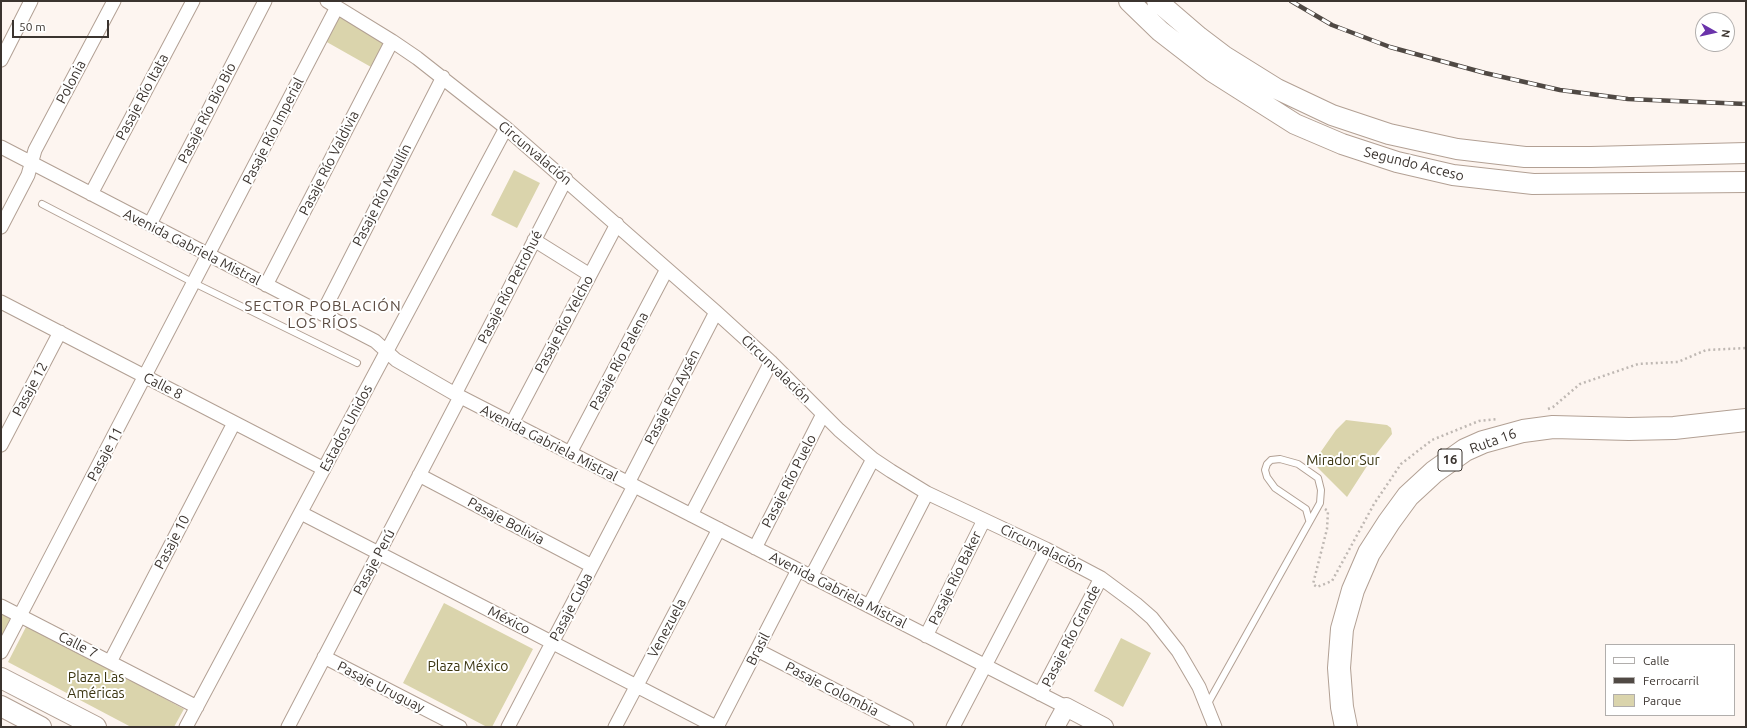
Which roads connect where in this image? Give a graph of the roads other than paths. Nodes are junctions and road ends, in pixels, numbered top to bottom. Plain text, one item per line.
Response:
1 (31, 1) edge
2 (114, 1) edge
3 (193, 1) edge
4 (265, 1) edge
5 (1129, 1) edge
6 (1158, 1) edge
7 (332, 4) edge
8 (392, 40) junction
9 (1, 60) edge
10 (443, 77) junction
11 (506, 128) junction
12 (1, 147) edge
13 (1746, 153) edge
14 (32, 164) junction
15 (566, 179) junction
16 (1746, 182) edge
17 (91, 194) junction
18 (42, 204) dead end
19 (150, 224) junction
20 (617, 224) junction
21 (1, 228) edge
22 (534, 240) junction
23 (209, 255) junction
24 (667, 269) junction
25 (590, 275) junction
26 (194, 282) junction
27 (266, 284) junction
28 (1, 302) edge
29 (716, 312) junction
30 (322, 314) junction
31 (60, 332) junction
32 (387, 353) junction
33 (771, 362) junction
34 (357, 363) dead end
35 (145, 376) junction
36 (458, 396) junction
37 (823, 414) junction
38 (1746, 420) edge
39 (234, 423) junction
40 (512, 423) junction
41 (1, 445) edge
42 (570, 454) junction
43 (873, 459) junction
44 (324, 469) junction
45 (419, 475) junction
46 (631, 484) junction
47 (928, 493) junction
48 (301, 513) junction
49 (691, 515) junction
50 (984, 520) junction
51 (1309, 520) junction
52 (719, 529) junction
53 (755, 548) junction
54 (1046, 549) junction
55 (379, 553) junction
56 (592, 566) junction
57 (798, 570) junction
58 (811, 576) junction
59 (1101, 578) junction
60 (1, 606) edge
61 (869, 606) junction
62 (20, 616) junction
63 (926, 636) junction
64 (552, 642) junction
65 (757, 650) junction
66 (1, 652) edge
67 (324, 657) junction
68 (110, 662) junction
69 (985, 666) junction
70 (1, 678) edge
71 (637, 686) junction
72 (1040, 694) junction
73 (1207, 705) junction
74 (1, 706) edge
75 (197, 707) junction
76 (1074, 716) edge
77 (39, 727) edge
78 (96, 727) edge
79 (186, 727) edge
80 (289, 727) edge
81 (460, 727) edge
82 (508, 727) edge
83 (615, 727) edge
84 (717, 727) edge
85 (907, 727) edge
86 (953, 727) edge
87 (1056, 727) edge
88 (1104, 727) edge
89 (1215, 727) edge
90 (1346, 727) edge

1 - 9 street
2 - 14 street, Polonia
3 - 17 street, Pasaje Río Itata
4 - 19 street, Pasaje Río Bio Bio
5 - 16 main road, Segundo Acceso
6 - 13 main road, Segundo Acceso
7 - 8 street, Circunvalación
7 - 23 street, Pasaje Río Imperial
8 - 10 street, Circunvalación
8 - 27 street, Pasaje Río Valdivia
10 - 11 street, Circunvalación
10 - 30 street, Pasaje Río Maullín
11 - 15 street, Circunvalación
11 - 32 street, Estados Unidos
12 - 14 street, Avenida Gabriela Mistral
14 - 17 street, Avenida Gabriela Mistral
14 - 21 street, Polonia
15 - 20 street, Circunvalación
15 - 22 street, Pasaje Río Petrohué
17 - 19 street, Avenida Gabriela Mistral
18 - 26 lane
19 - 23 street, Avenida Gabriela Mistral
20 - 24 street, Circunvalación
20 - 25 street, Pasaje Río Yelcho
22 - 25 street
22 - 36 street, Pasaje Río Petrohué
23 - 26 street, Pasaje 11
23 - 27 street, Avenida Gabriela Mistral
24 - 29 street, Circunvalación
24 - 42 street, Pasaje Río Palena
25 - 40 street, Pasaje Río Yelcho
26 - 34 lane
26 - 35 street, Pasaje 11
27 - 30 street, Avenida Gabriela Mistral
28 - 31 street, Calle 8
29 - 33 street, Circunvalación
29 - 46 street, Pasaje Río Aysén
30 - 32 street, Avenida Gabriela Mistral
31 - 35 street, Calle 8
31 - 41 street, Pasaje 12
32 - 36 street, Avenida Gabriela Mistral
32 - 44 street, Estados Unidos
33 - 37 street, Circunvalación
33 - 49 street
35 - 39 street, Calle 8
35 - 62 street, Pasaje 11
36 - 40 street, Avenida Gabriela Mistral
36 - 45 street, Pasaje Perú
37 - 43 street, Circunvalación
37 - 53 street, Pasaje Río Puelo
38 - 90 highway, Ruta 16 / 16
39 - 44 street, Calle 8
39 - 68 street, Pasaje 10
40 - 42 street, Avenida Gabriela Mistral
42 - 46 street, Avenida Gabriela Mistral
43 - 47 street, Circunvalación
43 - 58 street
44 - 48 street, Estados Unidos
45 - 55 street, Pasaje Perú
45 - 56 street, Pasaje Bolivia
46 - 49 street, Avenida Gabriela Mistral
46 - 56 street, Pasaje Cuba
47 - 50 street, Circunvalación
47 - 61 street
48 - 55 street, México
48 - 75 street, Estados Unidos
49 - 52 street, Avenida Gabriela Mistral
50 - 54 street, Circunvalación
50 - 63 street, Pasaje Río Baker
51 - 51 lane
51 - 73 lane
52 - 53 street, Avenida Gabriela Mistral
52 - 71 street, Venezuela
53 - 57 street, Avenida Gabriela Mistral
54 - 59 street, Circunvalación
54 - 69 street
55 - 64 street, México
55 - 67 street, Pasaje Perú
56 - 64 street, Pasaje Cuba
57 - 58 street, Avenida Gabriela Mistral
57 - 65 street, Brasil
58 - 61 street, Avenida Gabriela Mistral
59 - 72 street, Pasaje Río Grande
59 - 73 street, Circunvalación
60 - 62 street, Calle 7
61 - 63 street, Avenida Gabriela Mistral
62 - 66 street, Pasaje 11
62 - 68 street, Calle 7
63 - 69 street, Avenida Gabriela Mistral
64 - 71 street, México
64 - 82 street, Pasaje Cuba
65 - 84 street, Brasil
65 - 85 street, Pasaje Colombia
67 - 80 street, Pasaje Perú
67 - 81 street, Pasaje Uruguay
68 - 75 street, Calle 7
69 - 72 street, Avenida Gabriela Mistral
69 - 86 street
70 - 78 main road
71 - 83 street, Venezuela
71 - 84 street, México
72 - 76 street, Avenida Gabriela Mistral
73 - 89 street, Circunvalación
74 - 77 main road
75 - 79 street, Estados Unidos
76 - 87 street
76 - 88 street, Avenida Gabriela Mistral

